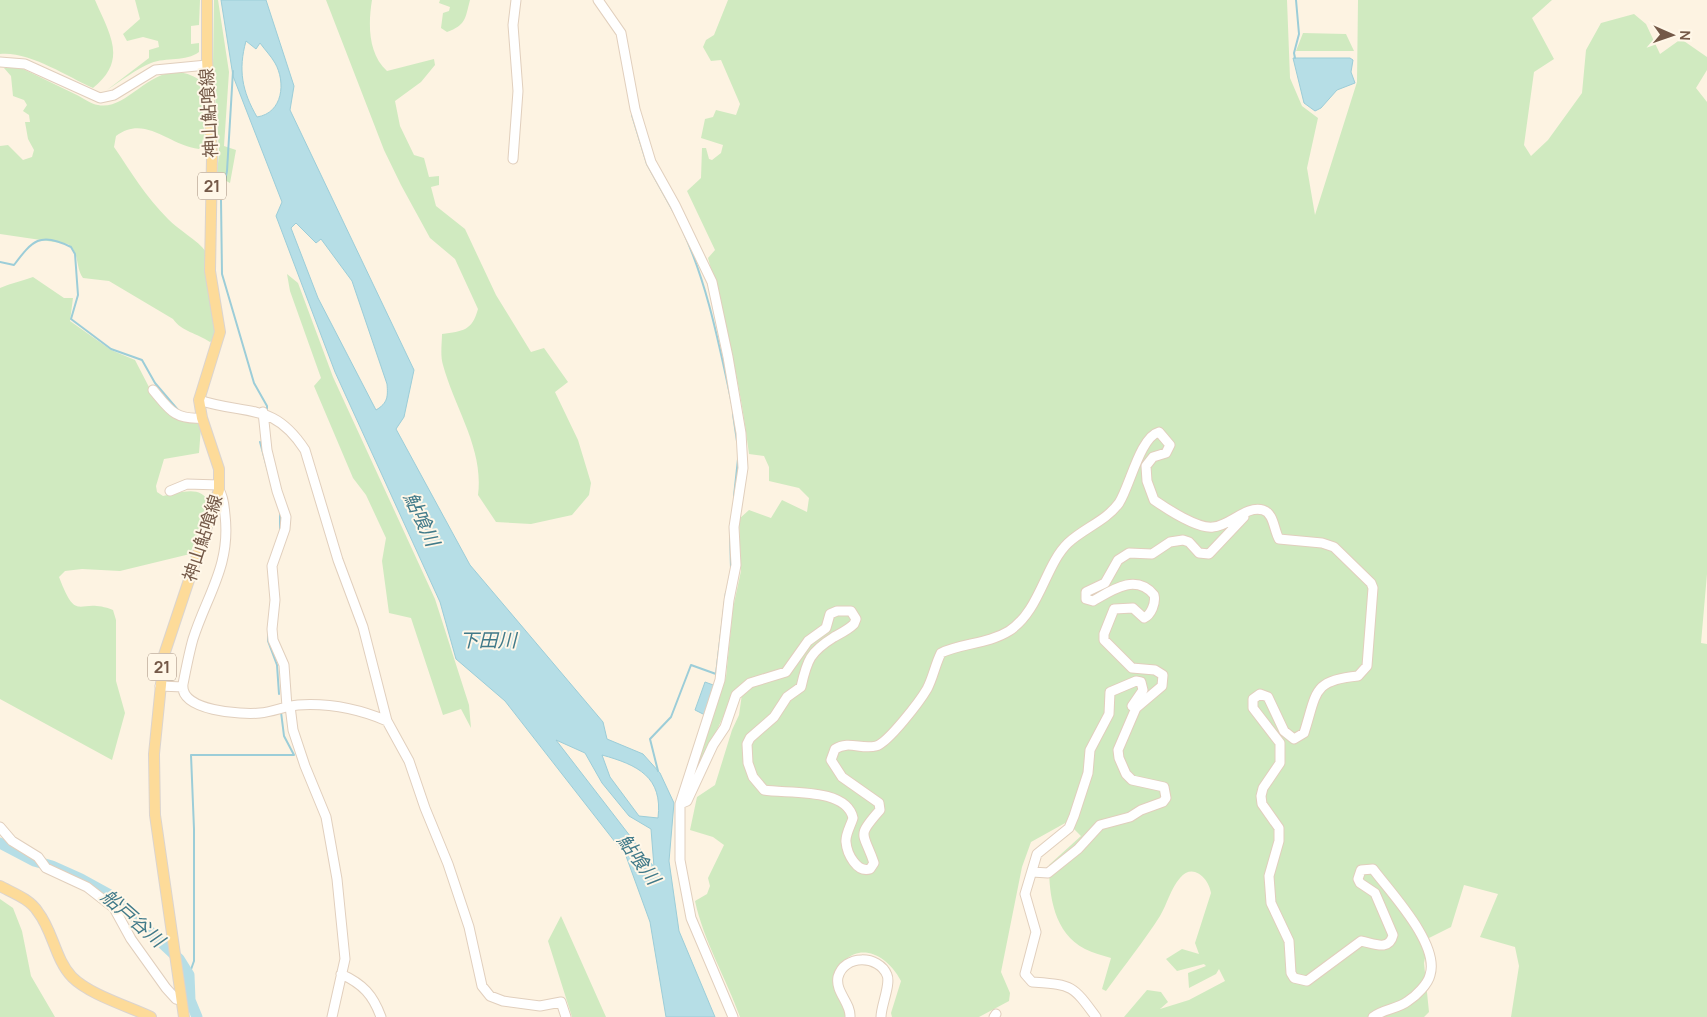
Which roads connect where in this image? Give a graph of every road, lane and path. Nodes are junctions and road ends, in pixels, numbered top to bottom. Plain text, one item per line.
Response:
1 (207, 0) edge
2 (516, 0) edge
3 (598, 0) edge
4 (0, 62) edge
5 (207, 64) junction
6 (513, 159) dead end
7 (152, 390) dead end
8 (200, 400) junction
9 (263, 412) junction
10 (202, 418) junction
11 (219, 487) junction
12 (170, 491) dead end
13 (1247, 512) junction
14 (160, 686) junction
15 (183, 687) junction
16 (289, 706) junction
17 (1132, 716) junction
18 (387, 721) junction
19 (680, 804) junction
20 (0, 827) edge
21 (1032, 872) junction
22 (0, 886) edge
23 (341, 974) junction
24 (181, 1000) junction
25 (151, 1017) edge
26 (184, 1017) edge
27 (332, 1017) edge
28 (381, 1017) edge
29 (566, 1017) edge
30 (733, 1017) edge
31 (850, 1017) edge
32 (881, 1017) edge
33 (1096, 1017) edge
34 (1373, 1017) edge

1 - 5 main road, 神山鮎喰線 / 21
2 - 6 street
3 - 19 street
4 - 5 street
5 - 8 main road, 神山鮎喰線 / 21
7 - 10 street
8 - 9 street
8 - 10 main road, 神山鮎喰線 / 21
9 - 16 street
9 - 18 street
10 - 11 main road, 神山鮎喰線 / 21
11 - 12 street
11 - 14 main road, 神山鮎喰線 / 21
11 - 15 street
13 - 17 street
13 - 19 street
13 - 34 street
14 - 15 street
14 - 24 main road, 神山鮎喰線 / 21
15 - 16 street
16 - 18 street
16 - 23 street
17 - 21 street
17 - 21 street
18 - 29 street
19 - 30 street
20 - 24 street
21 - 33 street
22 - 25 main road
23 - 27 street
23 - 28 street
24 - 26 main road, 神山鮎喰線 / 21
31 - 32 street

